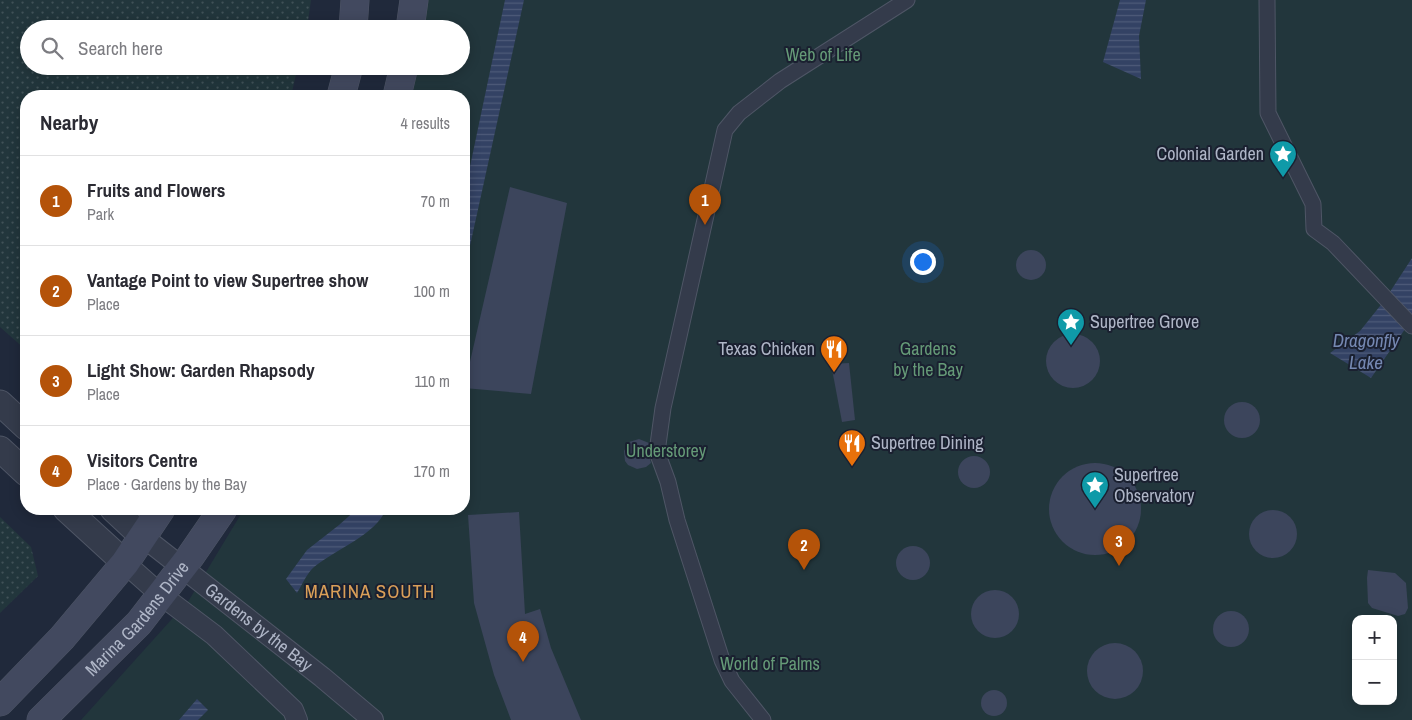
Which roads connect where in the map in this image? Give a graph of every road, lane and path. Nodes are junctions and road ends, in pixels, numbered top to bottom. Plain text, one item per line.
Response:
1 (355, 0) edge
2 (414, 0) edge
3 (907, 0) edge
4 (1267, 0) edge
5 (354, 20) edge
6 (411, 20) edge
7 (347, 75) edge
8 (402, 75) edge
9 (343, 90) edge
10 (398, 90) edge
11 (1412, 326) edge
12 (0, 403) edge
13 (20, 421) edge
14 (0, 449) edge
15 (20, 467) edge
16 (73, 515) edge
17 (119, 515) edge
18 (157, 515) edge
19 (219, 515) edge
20 (142, 536) junction
21 (125, 563) junction
22 (182, 568) junction
23 (161, 595) junction
24 (0, 702) edge
25 (41, 720) edge
26 (297, 720) edge
27 (373, 720) edge
28 (762, 720) edge

1 - 5 main road
2 - 6 main road
3 - 28 street
4 - 11 street
7 - 9 main road
8 - 10 main road
12 - 13 street
14 - 15 street
16 - 21 street
17 - 20 street
18 - 20 main road
19 - 22 main road, Marina Gardens Drive
20 - 21 main road
20 - 22 street, Gardens by the Bay
21 - 23 street, Gardens by the Bay
21 - 24 main road
22 - 23 main road, Marina Gardens Drive
22 - 27 street, Gardens by the Bay
23 - 25 main road, Marina Gardens Drive
23 - 26 street, Gardens by the Bay

